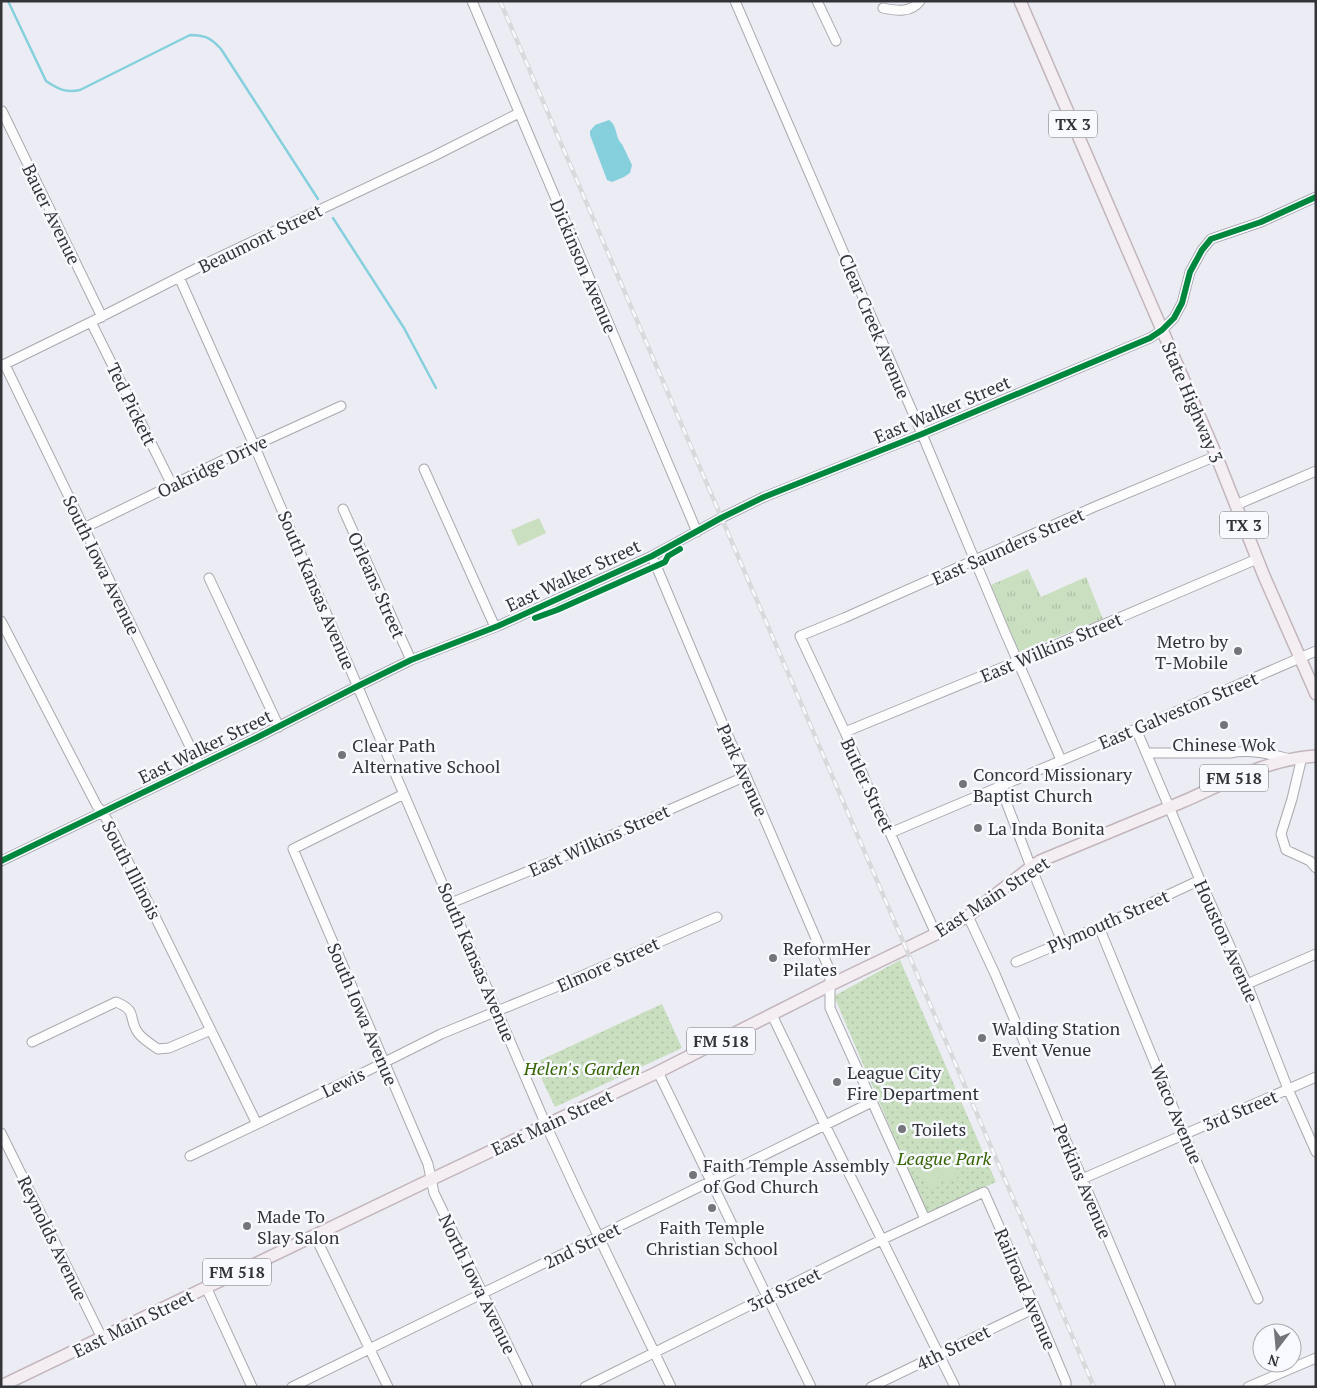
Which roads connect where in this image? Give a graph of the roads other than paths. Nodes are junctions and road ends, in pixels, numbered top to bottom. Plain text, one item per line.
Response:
1 (472, 1) edge
2 (735, 1) edge
3 (817, 1) edge
4 (920, 1) edge
5 (1020, 1) edge
6 (883, 8) dead end
7 (836, 40) dead end
8 (2, 111) edge
9 (519, 113) junction
10 (1316, 197) edge
11 (179, 278) junction
12 (102, 317) junction
13 (91, 322) junction
14 (1162, 330) junction
15 (3, 365) edge
16 (341, 406) dead end
17 (922, 434) junction
18 (254, 445) junction
19 (1216, 456) junction
20 (424, 468) dead end
21 (1316, 471) edge
22 (172, 485) junction
23 (1236, 506) junction
24 (343, 509) dead end
25 (84, 528) junction
26 (697, 532) junction
27 (652, 556) junction
28 (1257, 559) junction
29 (975, 560) junction
30 (209, 578) dead end
31 (1, 620) edge
32 (495, 627) junction
33 (800, 636) joint
34 (1316, 651) edge
35 (1300, 658) junction
36 (410, 660) junction
37 (1018, 661) junction
38 (358, 686) junction
39 (1316, 694) edge
40 (279, 727) junction
41 (1136, 729) junction
42 (844, 732) junction
43 (1146, 753) junction
44 (1316, 756) edge
45 (1296, 758) junction
46 (1062, 760) junction
47 (199, 765) junction
48 (746, 776) junction
49 (1000, 786) junction
50 (404, 794) junction
51 (1169, 807) junction
52 (102, 812) junction
53 (890, 832) junction
54 (1, 861) edge
55 (1030, 867) junction
56 (1316, 868) edge
57 (1200, 880) junction
58 (451, 903) junction
59 (968, 916) junction
60 (717, 917) dead end
61 (1099, 927) junction
62 (936, 934) junction
63 (1062, 942) junction
64 (1316, 954) edge
65 (1016, 962) dead end
66 (1247, 984) junction
67 (830, 985) junction
68 (498, 1011) junction
69 (772, 1015) junction
70 (211, 1030) junction
71 (32, 1042) dead end
72 (384, 1062) junction
73 (658, 1072) junction
74 (1316, 1077) edge
75 (1288, 1089) junction
76 (872, 1102) junction
77 (257, 1124) junction
78 (546, 1125) junction
79 (825, 1126) junction
80 (1, 1133) edge
81 (1184, 1134) junction
82 (1316, 1152) edge
83 (190, 1156) dead end
84 (432, 1179) junction
85 (1082, 1179) junction
86 (711, 1181) junction
87 (984, 1192) joint
88 (925, 1219) junction
89 (315, 1236) junction
90 (598, 1236) junction
91 (881, 1240) junction
92 (206, 1287) junction
93 (484, 1293) junction
94 (767, 1297) junction
95 (1258, 1299) dead end
96 (1035, 1308) junction
97 (102, 1338) junction
98 (370, 1349) junction
99 (654, 1353) junction
100 (938, 1354) junction
101 (1316, 1358) edge
102 (1, 1386) edge
103 (252, 1387) edge
104 (292, 1387) edge
105 (388, 1387) edge
106 (528, 1387) edge
107 (585, 1387) edge
108 (671, 1387) edge
109 (811, 1387) edge
110 (871, 1387) edge
111 (955, 1387) edge
112 (1066, 1387) edge
113 (1171, 1387) edge
114 (1248, 1387) edge

1 - 9 street, Dickinson Avenue
2 - 17 street, Clear Creek Avenue
3 - 7 street
4 - 6 street
5 - 14 main road, State Highway 3 / TX 3
8 - 12 street, Bauer Avenue
9 - 11 street, Beaumont Street
9 - 26 street, Dickinson Avenue
10 - 14 street
11 - 12 street, Beaumont Street
11 - 18 street, South Kansas Avenue
12 - 13 street, Beaumont Street
13 - 15 street, Beaumont Street
13 - 22 street, Ted Pickett
14 - 17 street, East Walker Street
14 - 19 main road, State Highway 3 / TX 3
15 - 25 street, South Iowa Avenue
16 - 18 street, Oakridge Drive
17 - 26 street, East Walker Street
17 - 29 street, Clear Creek Avenue
18 - 22 street, Oakridge Drive
18 - 38 street, South Kansas Avenue
19 - 23 main road, State Highway 3 / TX 3
19 - 29 street, East Saunders Street
20 - 32 street
21 - 23 street
22 - 25 street, Oakridge Drive
23 - 28 main road, State Highway 3 / TX 3
24 - 36 street, Orleans Street
25 - 47 street, South Iowa Avenue
26 - 27 street, East Walker Street
27 - 32 street, East Walker Street
27 - 48 street, Park Avenue
28 - 35 main road, State Highway 3 / TX 3
28 - 37 street, East Wilkins Street
29 - 33 street, East Saunders Street
29 - 37 street, Clear Creek Avenue
30 - 40 street
31 - 52 street, South Illinois
32 - 36 street, East Walker Street
33 - 42 street, Butler Street
34 - 35 street, East Galveston Street
35 - 39 main road, State Highway 3 / TX 3
35 - 41 street, East Galveston Street
36 - 38 street, East Walker Street
37 - 42 street, East Wilkins Street
37 - 46 street, Clear Creek Avenue
38 - 40 street, East Walker Street
38 - 50 street, South Kansas Avenue
40 - 47 street, East Walker Street
41 - 43 street, Houston Avenue
41 - 46 street, East Galveston Street
42 - 53 street, Butler Street
43 - 45 street
43 - 51 street, Houston Avenue
44 - 45 main road, East Main Street / FM 518
45 - 51 main road, East Main Street / FM 518
45 - 56 street
46 - 49 street, East Galveston Street
47 - 52 street, East Walker Street
48 - 58 street, East Wilkins Street
48 - 67 street, Park Avenue
49 - 53 street, East Galveston Street
49 - 55 street
50 - 58 street, South Kansas Avenue
50 - 72 street, South Iowa Avenue
51 - 55 main road, East Main Street / FM 518
51 - 57 street, Houston Avenue
52 - 54 street, East Walker Street
52 - 70 street, South Illinois
53 - 62 street, Butler Street
55 - 59 main road, East Main Street / FM 518
55 - 63 street
57 - 61 street, Plymouth Street
57 - 66 street, Houston Avenue
58 - 68 street, South Kansas Avenue
59 - 62 main road, East Main Street / FM 518
59 - 85 street, Perkins Avenue
60 - 68 street, Elmore Street
61 - 63 street, Plymouth Street
61 - 81 street, Waco Avenue
62 - 67 main road, East Main Street / FM 518
63 - 65 street, Plymouth Street
64 - 66 street
66 - 75 street, Houston Avenue
67 - 69 main road, East Main Street / FM 518
67 - 76 street, Park Avenue
68 - 72 street, Lewis
68 - 78 street, South Kansas Avenue
69 - 73 main road, East Main Street / FM 518
69 - 79 street
70 - 71 street
70 - 77 street, South Illinois
72 - 77 street, Lewis
72 - 84 street, South Iowa Avenue
73 - 78 main road, East Main Street / FM 518
73 - 86 street
74 - 75 street, 3rd Street
75 - 81 street, 3rd Street
75 - 82 street, Houston Avenue
76 - 79 street, 2nd Street
76 - 88 street, Park Avenue
77 - 83 street, Lewis
78 - 84 main road, East Main Street / FM 518
78 - 90 street, South Kansas Avenue
79 - 86 street, 2nd Street
79 - 91 street
80 - 97 street, Reynolds Avenue
81 - 85 street, 3rd Street
81 - 95 street, Waco Avenue
84 - 89 main road, East Main Street / FM 518
84 - 93 street, North Iowa Avenue
85 - 113 street, Perkins Avenue
86 - 90 street, 2nd Street
86 - 94 street
87 - 88 street, 3rd Street
87 - 96 street, Railroad Avenue
88 - 91 street, 3rd Street
89 - 92 main road, East Main Street / FM 518
89 - 98 street
90 - 93 street, 2nd Street
90 - 99 street, South Kansas Avenue
91 - 94 street, 3rd Street
91 - 100 street
92 - 97 main road, East Main Street / FM 518
92 - 103 street
93 - 98 street, 2nd Street
93 - 106 street, North Iowa Avenue
94 - 99 street, 3rd Street
94 - 109 street
96 - 100 street, 4th Street
96 - 112 street, Railroad Avenue
97 - 102 main road, East Main Street / FM 518
98 - 104 street, 2nd Street
98 - 105 street
99 - 107 street, 3rd Street
99 - 108 street, South Kansas Avenue
100 - 110 street, 4th Street
100 - 111 street
101 - 114 street

